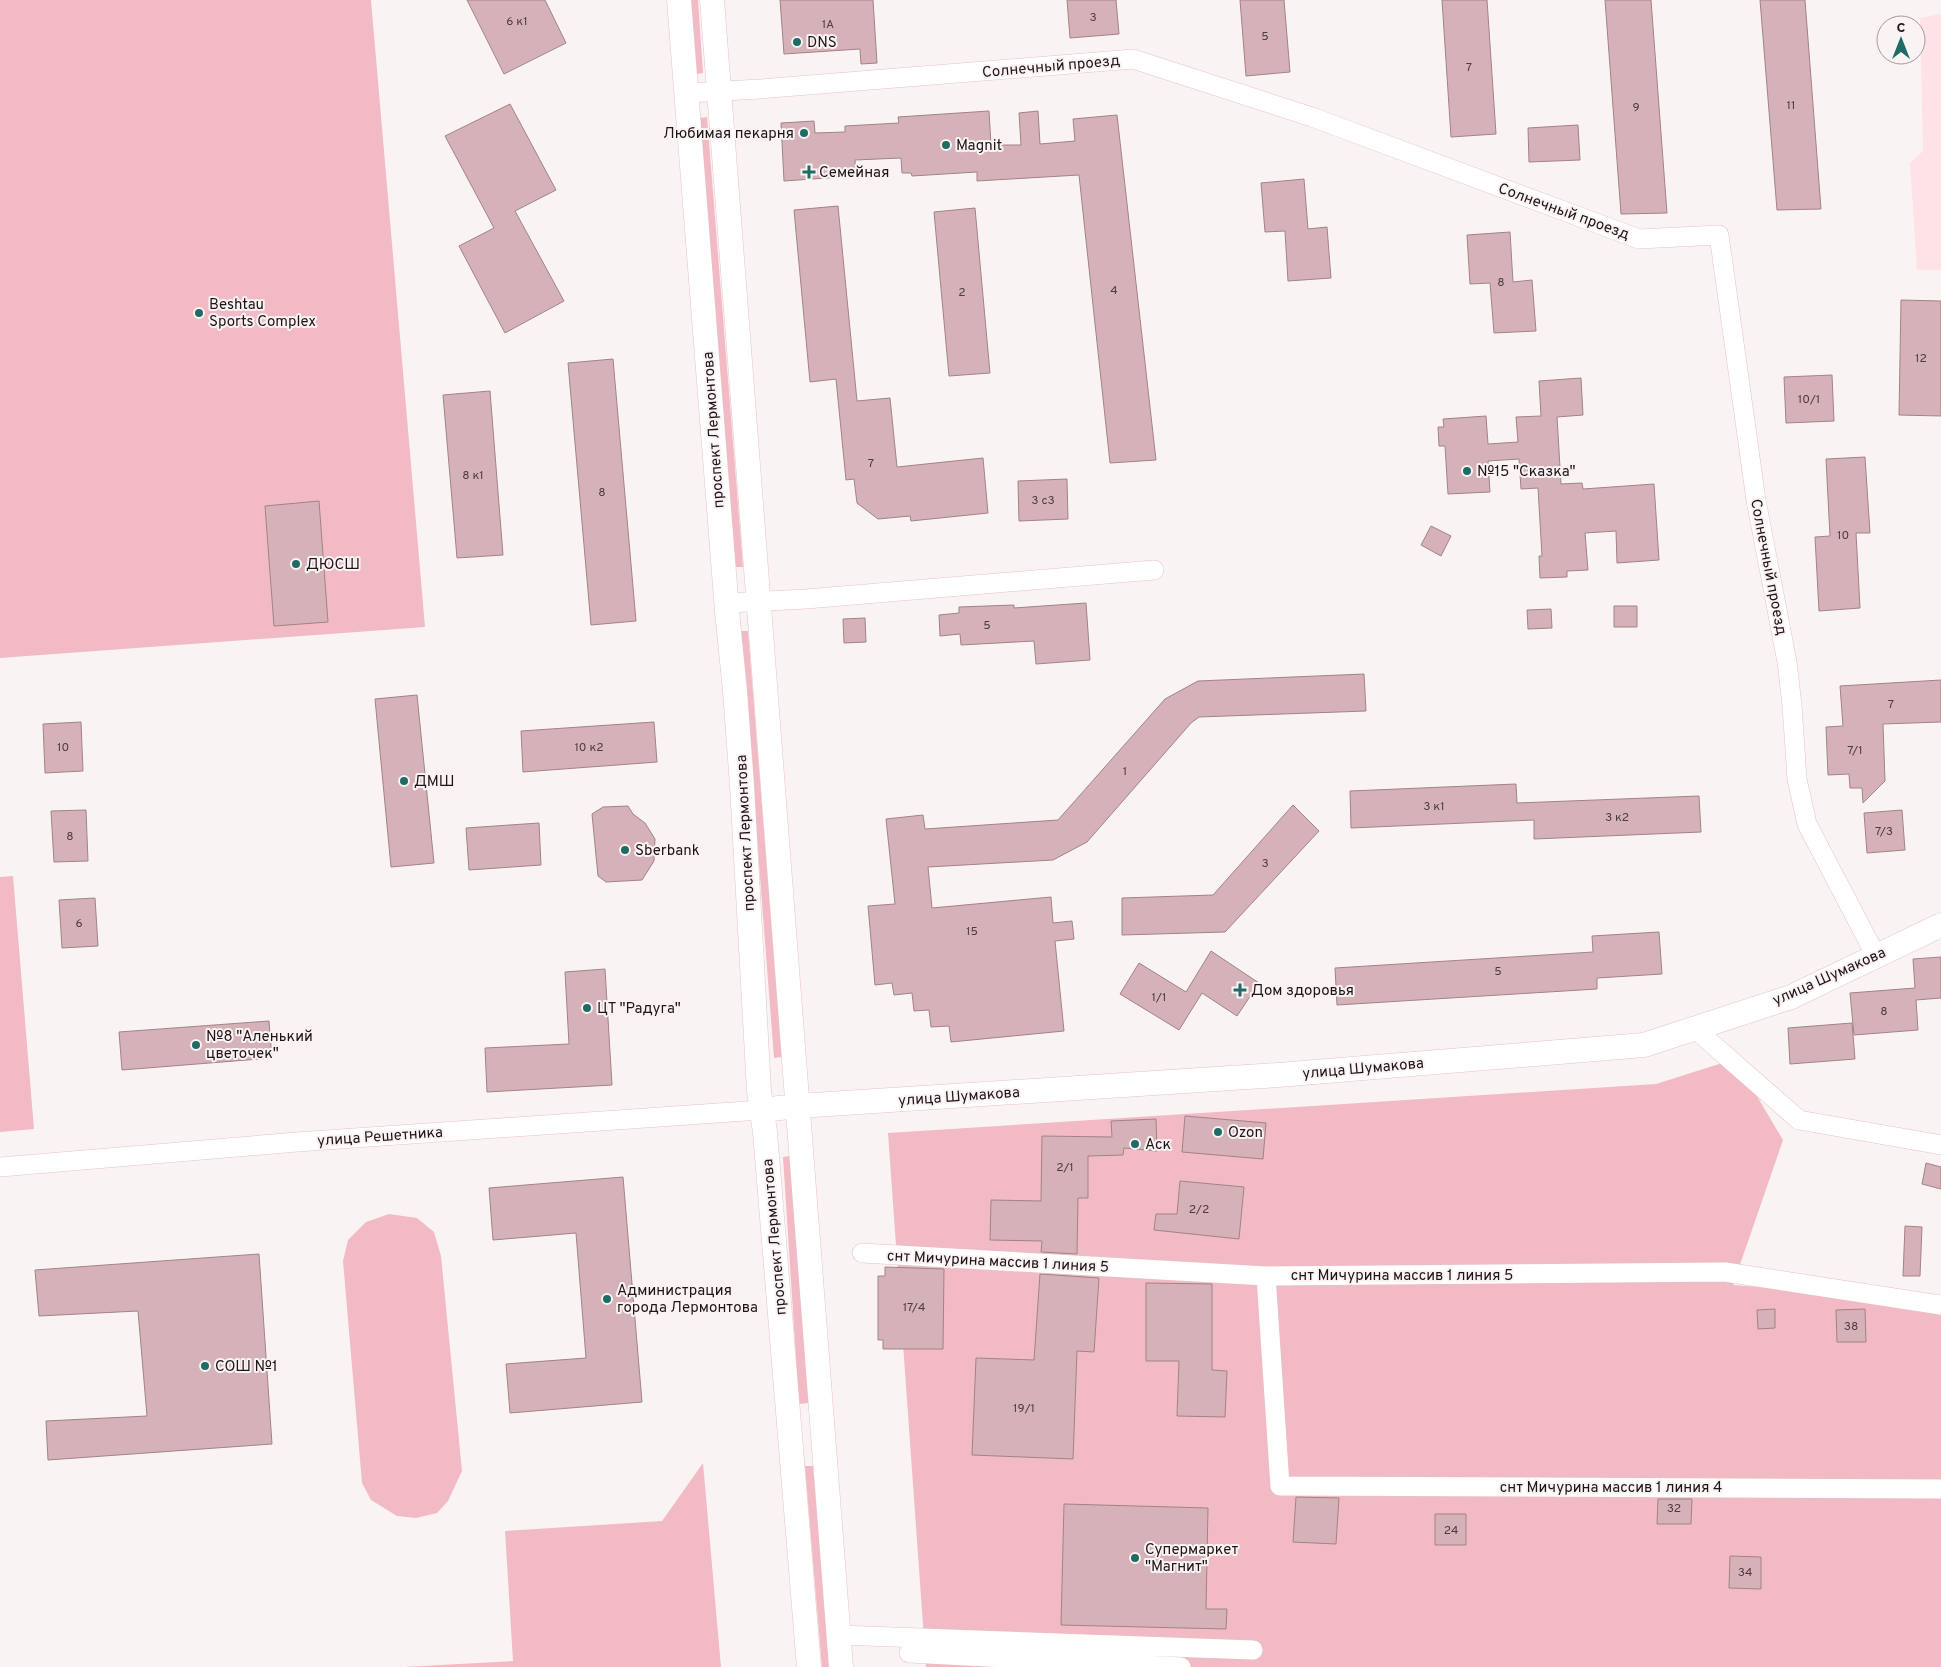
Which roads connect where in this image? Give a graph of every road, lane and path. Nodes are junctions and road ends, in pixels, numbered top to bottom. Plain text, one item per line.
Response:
1 (679, 0) edge
2 (712, 0) edge
3 (720, 91) junction
4 (687, 93) junction
5 (1154, 570) dead end
6 (727, 602) junction
7 (759, 602) junction
8 (1941, 925) edge
9 (1876, 956) junction
10 (1694, 1028) junction
11 (798, 1106) junction
12 (761, 1110) junction
13 (1941, 1145) edge
14 (0, 1167) edge
15 (862, 1253) dead end
16 (1266, 1276) junction
17 (1941, 1305) edge
18 (1941, 1488) edge
19 (839, 1635) junction
20 (1253, 1650) dead end
21 (913, 1658) edge
22 (809, 1667) edge
23 (841, 1667) edge
24 (1181, 1667) edge

1 - 4 street, проспект Лермонтова
2 - 3 street, проспект Лермонтова
3 - 4 street, Солнечный проезд
3 - 7 street, проспект Лермонтова
3 - 9 street, Солнечный проезд
4 - 6 street, проспект Лермонтова
5 - 7 street
6 - 7 street
6 - 12 street, проспект Лермонтова
7 - 11 street, проспект Лермонтова
8 - 9 street, улица Шумакова
9 - 10 street, улица Шумакова
10 - 11 street, улица Шумакова
10 - 13 street
11 - 12 street, улица Шумакова
11 - 19 street, проспект Лермонтова
12 - 14 street, улица Решетника
12 - 22 street, проспект Лермонтова
15 - 16 street, снт Мичурина массив 1 линия 5
16 - 17 street, снт Мичурина массив 1 линия 5
16 - 18 street, снт Мичурина массив 1 линия 4
19 - 20 street
19 - 23 street, проспект Лермонтова
21 - 24 street

